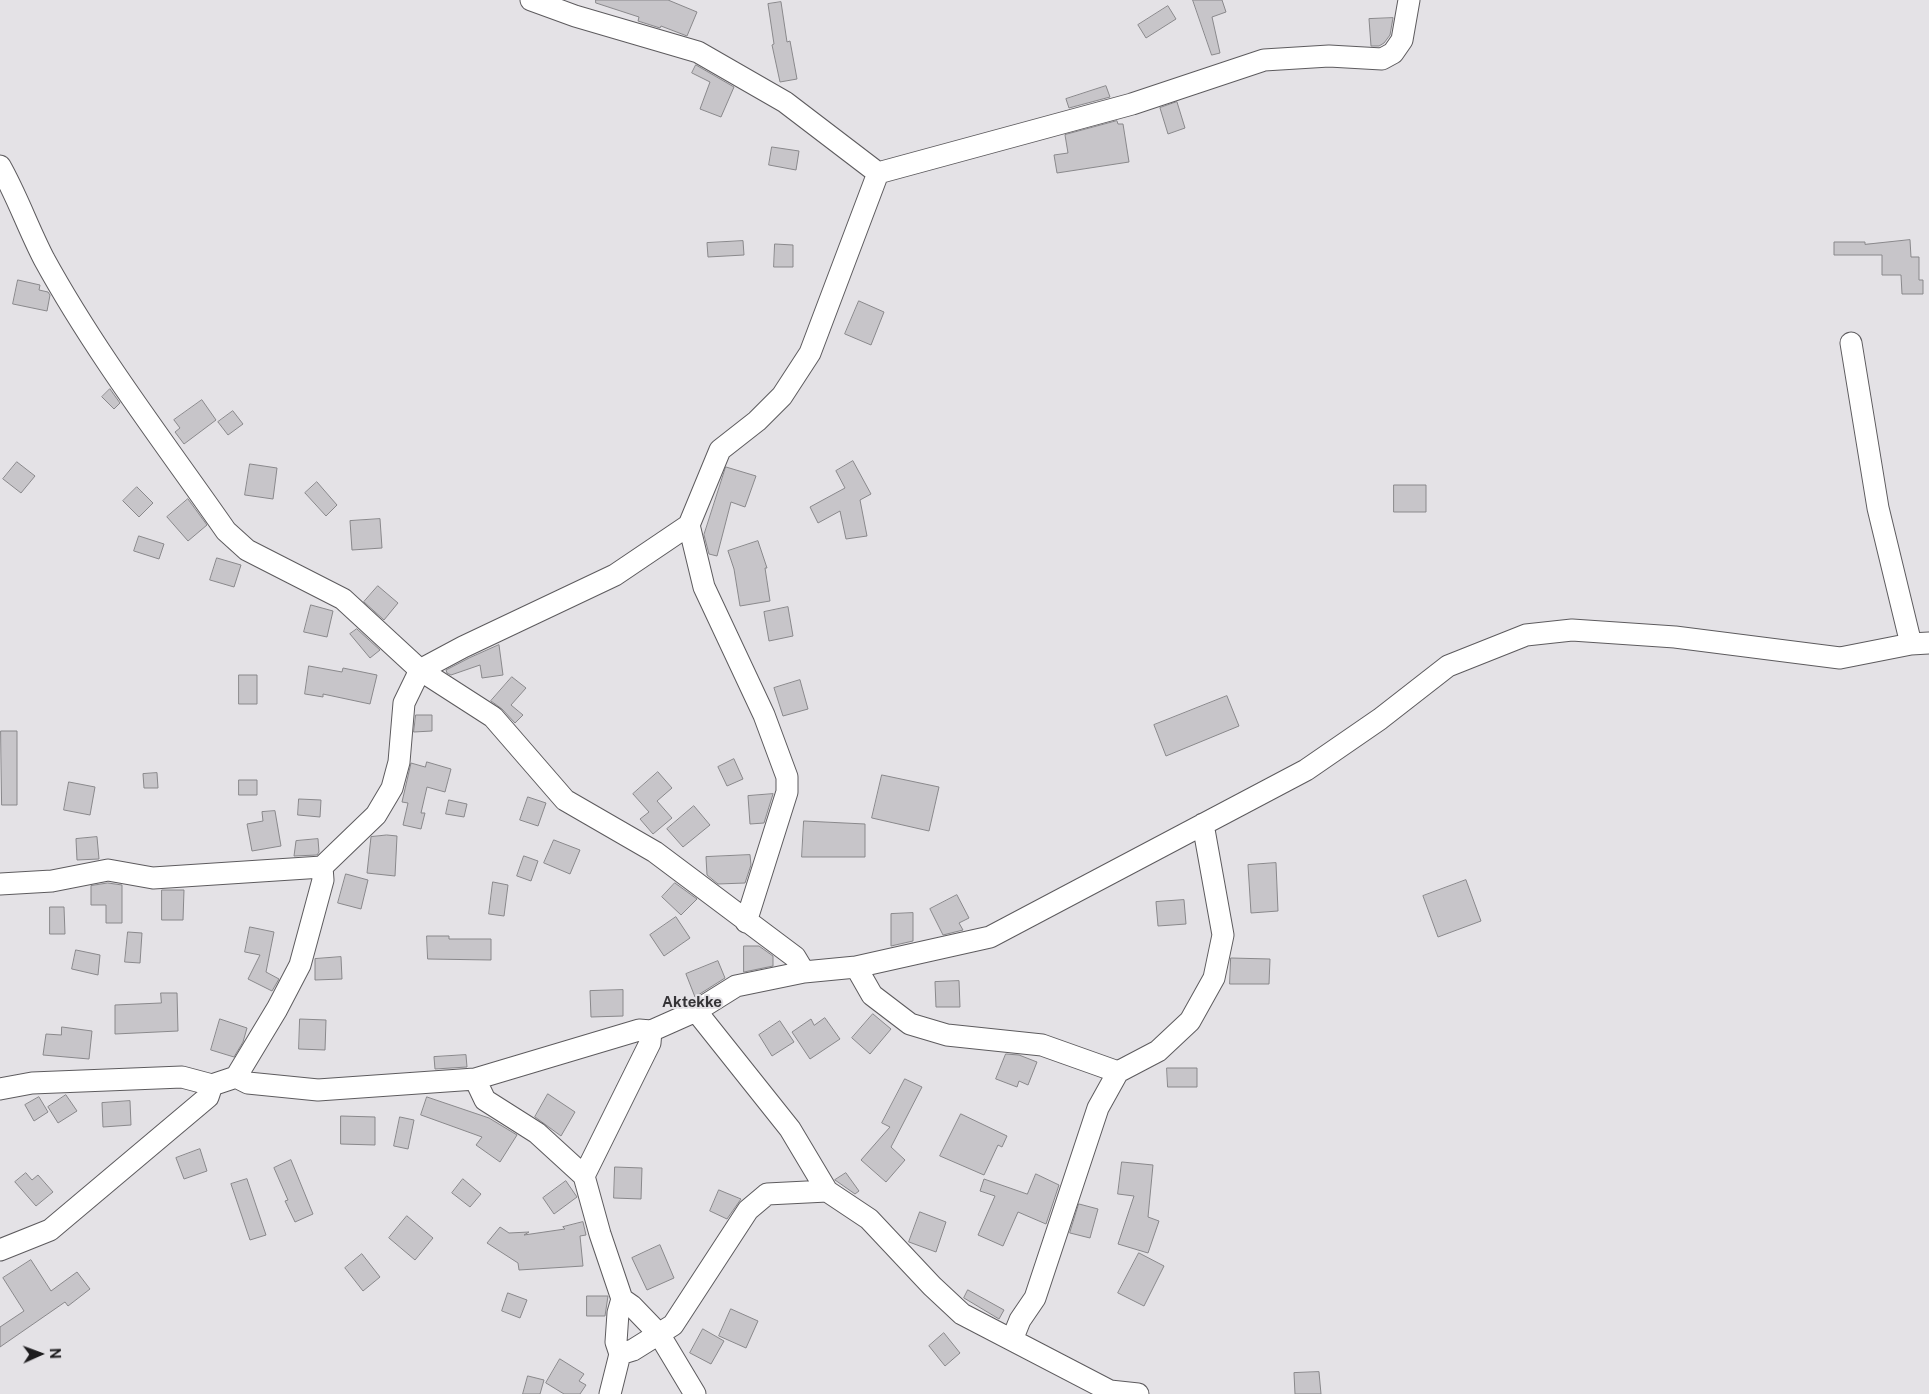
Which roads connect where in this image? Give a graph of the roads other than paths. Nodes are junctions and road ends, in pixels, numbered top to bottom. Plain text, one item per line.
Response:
1 (531, 0) edge
2 (1409, 0) edge
3 (0, 166) edge
4 (878, 173) junction
5 (1851, 343) dead end
6 (689, 525) junction
7 (1920, 643) edge
8 (420, 670) junction
9 (1203, 824) junction
10 (322, 867) junction
11 (0, 884) edge
12 (746, 922) junction
13 (856, 967) junction
14 (804, 972) junction
15 (696, 1011) junction
16 (651, 1031) junction
17 (1118, 1072) junction
18 (236, 1077) junction
19 (475, 1079) junction
20 (212, 1085) junction
21 (0, 1089) edge
22 (584, 1176) junction
23 (827, 1191) junction
24 (0, 1250) edge
25 (622, 1299) junction
26 (659, 1334) junction
27 (1012, 1340) junction
28 (620, 1354) junction
29 (610, 1394) edge
30 (695, 1394) edge
31 (1138, 1394) edge

1 - 4 street
2 - 4 street
3 - 8 street
4 - 6 street
5 - 7 street
6 - 8 street
6 - 12 street
7 - 9 street
8 - 10 street
8 - 12 street
9 - 13 street
9 - 17 street
10 - 11 street
10 - 18 street
12 - 14 street
13 - 14 street
13 - 17 street
14 - 15 street
15 - 16 street
15 - 23 street
16 - 19 street
16 - 22 street
17 - 27 street
18 - 19 street
18 - 20 street
19 - 22 street
20 - 21 street
20 - 24 street
22 - 25 street
23 - 26 street
23 - 27 street
25 - 26 street
25 - 28 street
26 - 28 street
26 - 30 street
27 - 31 street
28 - 29 street

